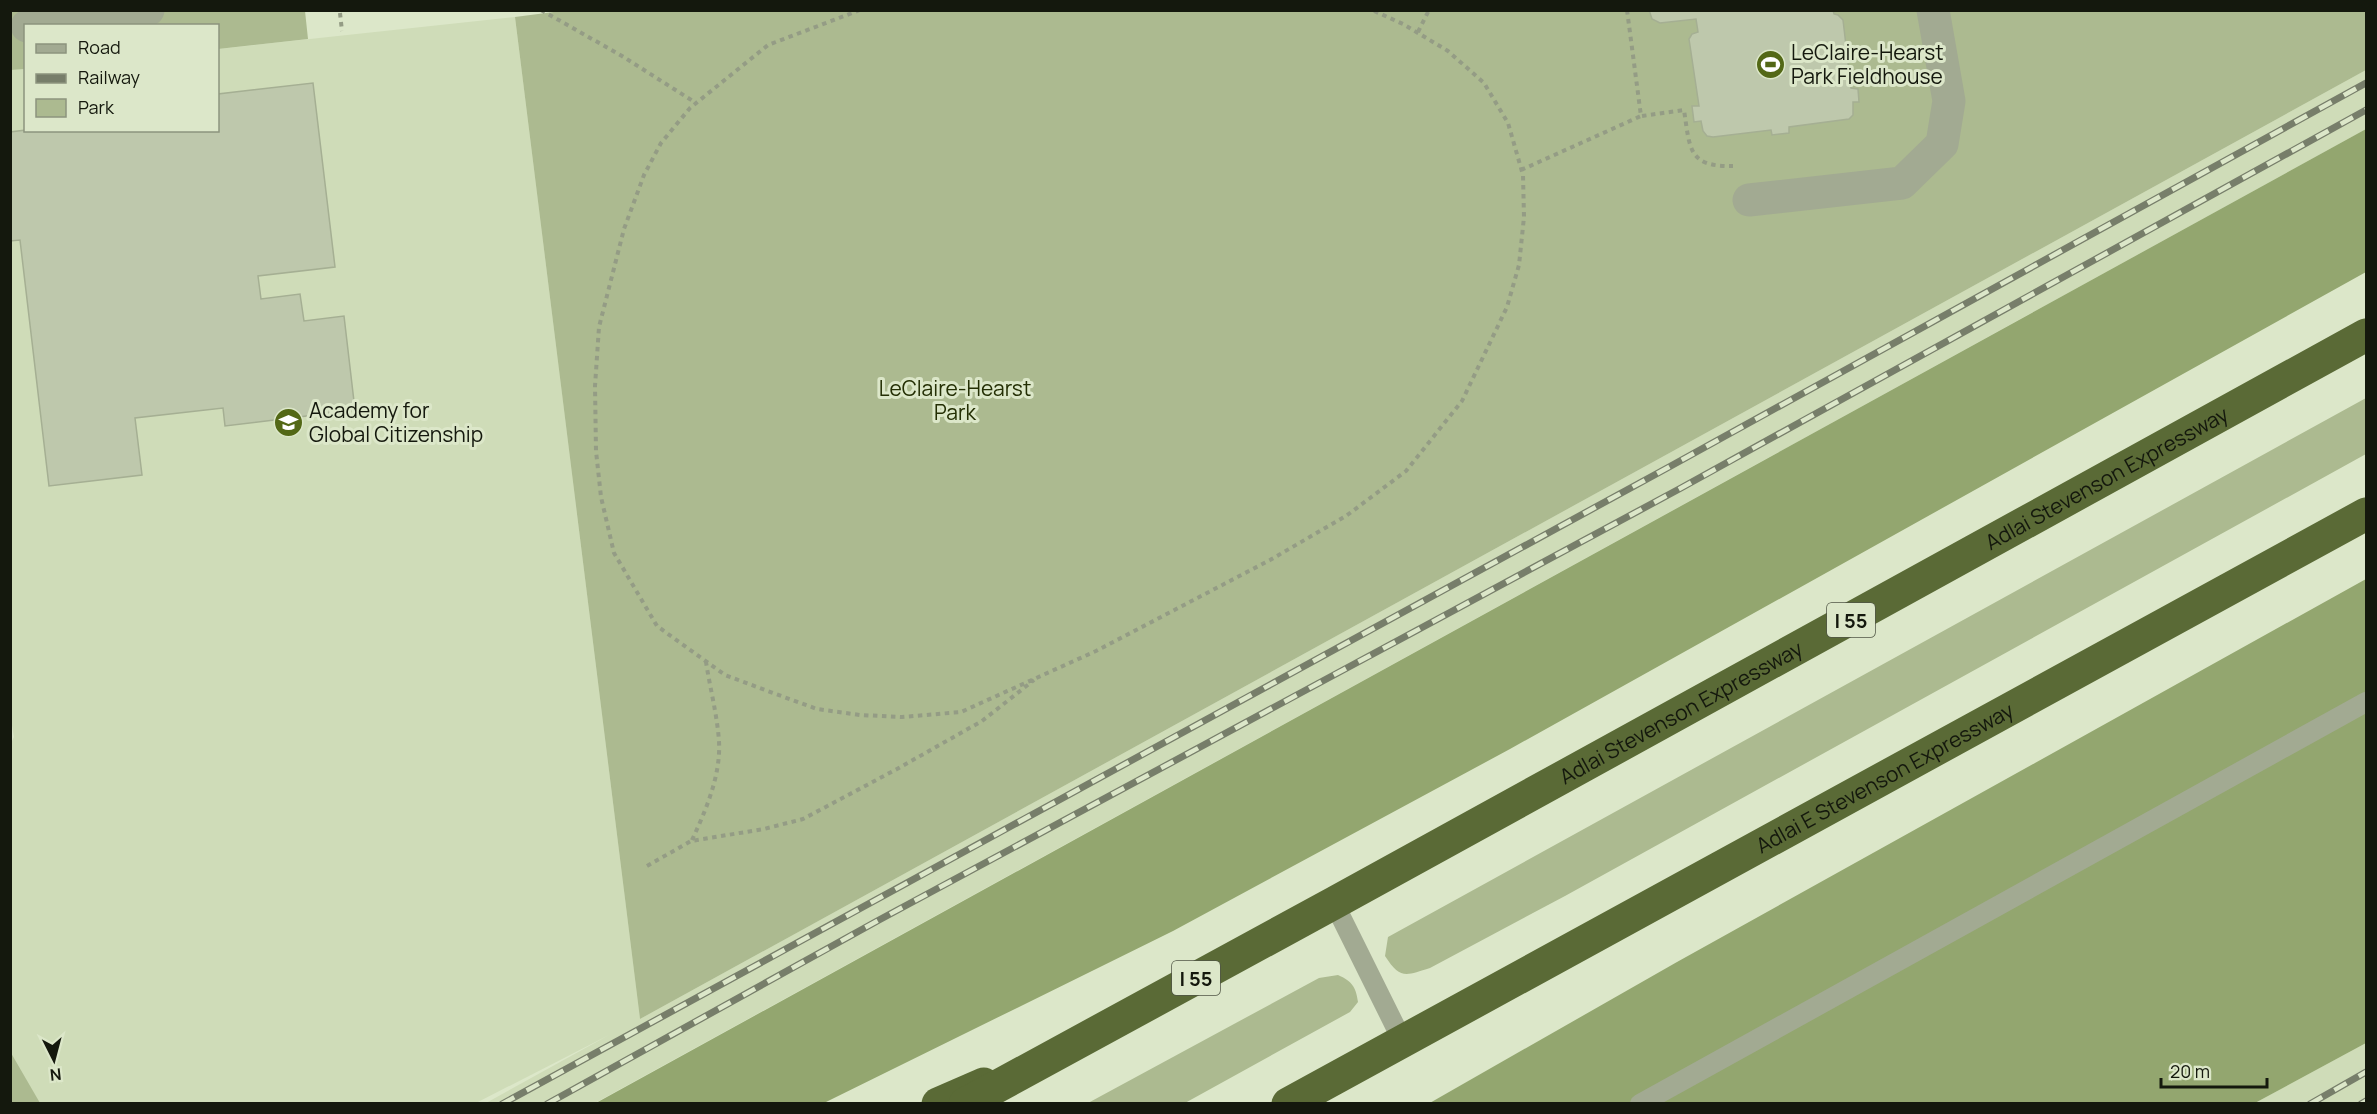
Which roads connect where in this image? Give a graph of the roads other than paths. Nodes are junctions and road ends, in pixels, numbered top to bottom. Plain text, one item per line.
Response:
1 (148, 10) edge
2 (1933, 10) edge
3 (41, 24) edge
4 (1749, 200) dead end
5 (2367, 335) edge
6 (2367, 514) edge
7 (2367, 702) edge
8 (1334, 903) junction
9 (1402, 1041) junction
10 (1057, 1052) junction
11 (938, 1104) edge
12 (965, 1104) edge
13 (1288, 1104) edge
14 (1640, 1104) edge

1 - 3 street
2 - 4 street
5 - 8 highway, Adlai Stevenson Expressway / I 55
6 - 9 highway, Adlai E Stevenson Expressway
7 - 14 lane
8 - 9 lane
8 - 10 highway, Adlai Stevenson Expressway / I 55
9 - 13 highway, Adlai E Stevenson Expressway
10 - 11 highway
10 - 12 highway, I 55

